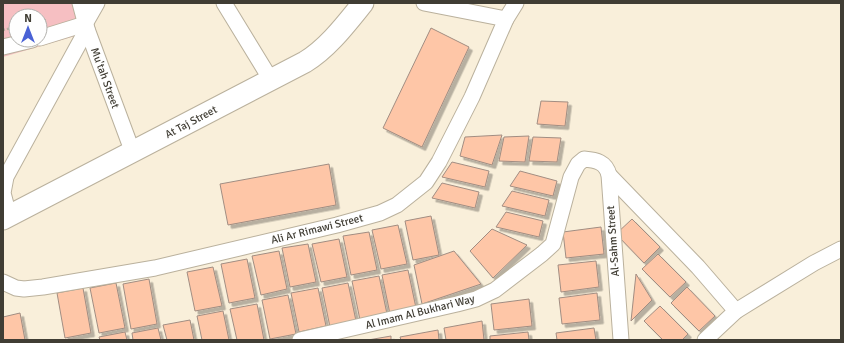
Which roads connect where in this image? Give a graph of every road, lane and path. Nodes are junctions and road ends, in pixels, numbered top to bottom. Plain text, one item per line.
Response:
1 (80, 3) edge
2 (98, 3) edge
3 (224, 3) edge
4 (363, 3) edge
5 (424, 3) edge
6 (516, 3) edge
7 (506, 19) junction
8 (86, 27) junction
9 (48, 36) edge
10 (271, 80) junction
11 (133, 153) junction
12 (609, 175) junction
13 (6, 218) edge
14 (841, 249) edge
15 (3, 282) edge
16 (736, 311) junction
17 (300, 340) edge
18 (621, 340) edge
19 (705, 340) edge

1 - 8 street, Mu'tah Street
2 - 8 street
3 - 10 street
4 - 10 street, At Taj Street
5 - 7 street
6 - 7 street, Ali Ar Rimawi Street
7 - 15 street, Ali Ar Rimawi Street
8 - 9 street
8 - 11 street, Mu'tah Street
8 - 13 street
10 - 11 street, At Taj Street
11 - 13 street, At Taj Street
12 - 16 street
12 - 17 street, Al Imam Al Bukhari Way
12 - 18 street, Al-Sahm Street
14 - 16 street
16 - 19 street

